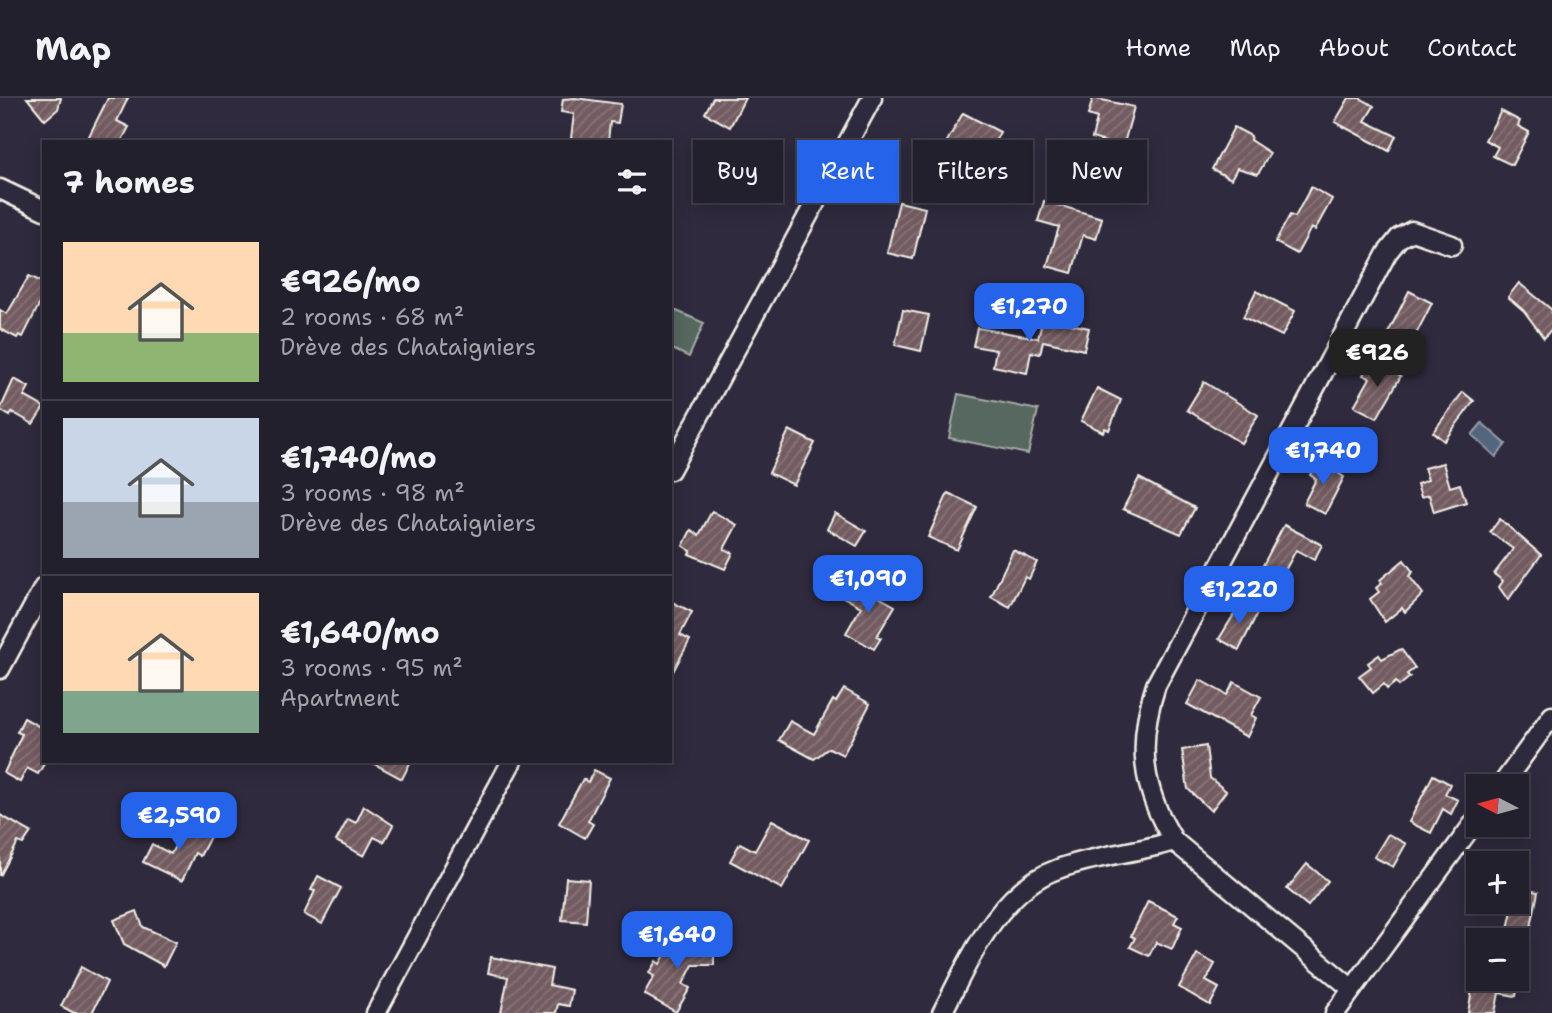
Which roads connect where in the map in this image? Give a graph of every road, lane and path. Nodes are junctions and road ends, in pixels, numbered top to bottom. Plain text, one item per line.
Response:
1 (872, 98) edge
2 (0, 189) edge
3 (42, 209) edge
4 (1452, 245) dead end
5 (672, 466) edge
6 (42, 591) edge
7 (0, 669) edge
8 (1552, 716) edge
9 (511, 763) edge
10 (1510, 774) edge
11 (1466, 834) edge
12 (1174, 841) junction
13 (1352, 989) junction
14 (376, 1013) edge
15 (942, 1013) edge
16 (1335, 1013) edge

1 - 5 street
2 - 3 street
4 - 12 street
6 - 7 street
8 - 10 street
9 - 14 street
11 - 13 street
12 - 13 street
12 - 15 street
13 - 16 street

